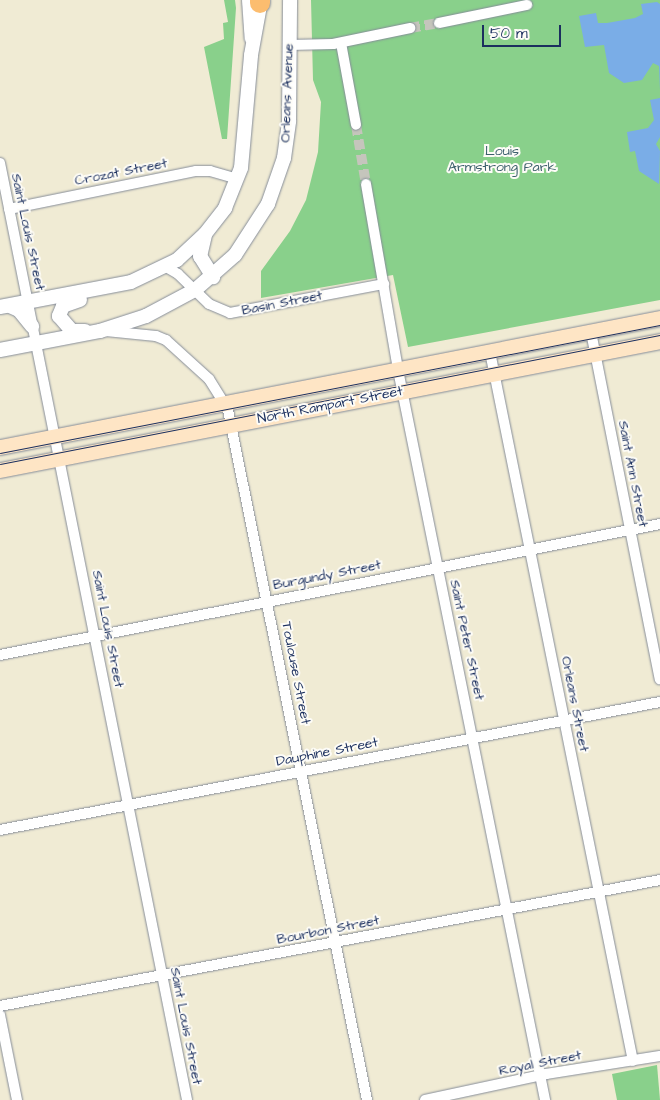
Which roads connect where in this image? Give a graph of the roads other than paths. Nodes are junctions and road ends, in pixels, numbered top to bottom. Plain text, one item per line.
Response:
1 (290, 0) edge
2 (257, 1) edge
3 (527, 4) dead end
4 (439, 23) tunnel mouth
5 (410, 28) tunnel mouth
6 (341, 43) junction
7 (289, 45) junction
8 (356, 125) tunnel mouth
9 (0, 163) edge
10 (238, 179) junction
11 (366, 184) tunnel mouth
12 (9, 209) junction
13 (206, 234) junction
14 (166, 267) junction
15 (213, 277) junction
16 (136, 280) junction
17 (384, 284) junction
18 (195, 290) junction
19 (28, 302) junction
20 (5, 307) edge
21 (660, 318) edge
22 (32, 326) junction
23 (100, 331) junction
24 (591, 332) junction
25 (660, 340) edge
26 (35, 344) junction
27 (0, 350) edge
28 (490, 352) junction
29 (595, 353) junction
30 (398, 370) junction
31 (494, 373) junction
32 (402, 391) junction
33 (226, 405) junction
34 (233, 424) junction
35 (55, 436) junction
36 (0, 447) edge
37 (60, 458) junction
38 (0, 470) edge
39 (660, 524) edge
40 (630, 530) junction
41 (530, 550) junction
42 (437, 568) junction
43 (268, 600) junction
44 (95, 636) junction
45 (0, 655) edge
46 (660, 680) edge
47 (660, 702) edge
48 (564, 720) junction
49 (474, 738) junction
50 (302, 771) junction
51 (128, 805) junction
52 (0, 830) edge
53 (660, 880) edge
54 (599, 892) junction
55 (508, 910) junction
56 (336, 943) junction
57 (162, 976) junction
58 (0, 1006) edge
59 (0, 1015) edge
60 (660, 1056) edge
61 (633, 1061) junction
62 (540, 1076) junction
63 (17, 1100) edge
64 (187, 1100) edge
65 (367, 1100) edge
66 (425, 1100) edge
67 (545, 1100) edge

1 - 7 street, Orleans Avenue
2 - 10 street
3 - 4 street
5 - 6 street
6 - 7 street
6 - 8 street
7 - 15 street, Orleans Avenue
9 - 12 street, Saint Louis Street
10 - 12 street, Crozat Street
10 - 13 street
11 - 17 street, Saint Peter Street
12 - 19 street, Saint Louis Street
13 - 14 street
13 - 15 street
14 - 16 street
14 - 18 street, Basin Street
15 - 18 street, Orleans Avenue
16 - 19 street
16 - 23 street
17 - 18 street, Basin Street
17 - 30 street, Saint Peter Street
18 - 23 street, Orleans Avenue
19 - 20 street
19 - 22 street, Saint Louis Street
20 - 22 street
21 - 24 main road, North Rampart Street
22 - 26 street, Saint Louis Street
23 - 26 street
23 - 33 street, Toulouse Street
24 - 28 main road, North Rampart Street
24 - 29 street, Saint Ann Street
25 - 29 main road, North Rampart Street
26 - 27 street
26 - 35 street, Saint Louis Street
28 - 30 main road, North Rampart Street
28 - 31 street, Orleans Street
29 - 31 main road, North Rampart Street
29 - 40 street, Saint Ann Street
30 - 32 street, Saint Peter Street
30 - 33 main road, North Rampart Street
31 - 32 main road, North Rampart Street
31 - 41 street, Orleans Street
32 - 34 main road, North Rampart Street
32 - 42 street, Saint Peter Street
33 - 34 street, Toulouse Street
33 - 35 main road, North Rampart Street
34 - 37 main road, North Rampart Street
34 - 43 street, Toulouse Street
35 - 36 main road, North Rampart Street
35 - 37 street, Saint Louis Street
37 - 38 main road, North Rampart Street
37 - 44 street, Saint Louis Street
39 - 40 street, Burgundy Street
40 - 41 street, Burgundy Street
40 - 46 street, Saint Ann Street
41 - 42 street, Burgundy Street
41 - 48 street, Orleans Street
42 - 43 street, Burgundy Street
42 - 49 street, Saint Peter Street
43 - 44 street, Burgundy Street
43 - 50 street, Toulouse Street
44 - 45 street, Burgundy Street
44 - 51 street, Saint Louis Street
47 - 48 street, Dauphine Street
48 - 49 street, Dauphine Street
48 - 54 street, Orleans Street
49 - 50 street, Dauphine Street
49 - 55 street, Saint Peter Street
50 - 51 street, Dauphine Street
50 - 56 street, Toulouse Street
51 - 52 street, Dauphine Street
51 - 57 street, Saint Louis Street
53 - 54 street, Bourbon Street
54 - 55 street, Bourbon Street
54 - 61 street, Orleans Street
55 - 56 street, Bourbon Street
55 - 62 street, Saint Peter Street
56 - 57 street, Bourbon Street
56 - 65 street, Toulouse Street
57 - 58 street, Bourbon Street
57 - 64 street, Saint Louis Street
59 - 63 street
60 - 61 street, Royal Street
61 - 62 street, Royal Street
62 - 66 street, Royal Street
62 - 67 street, Saint Peter Street

